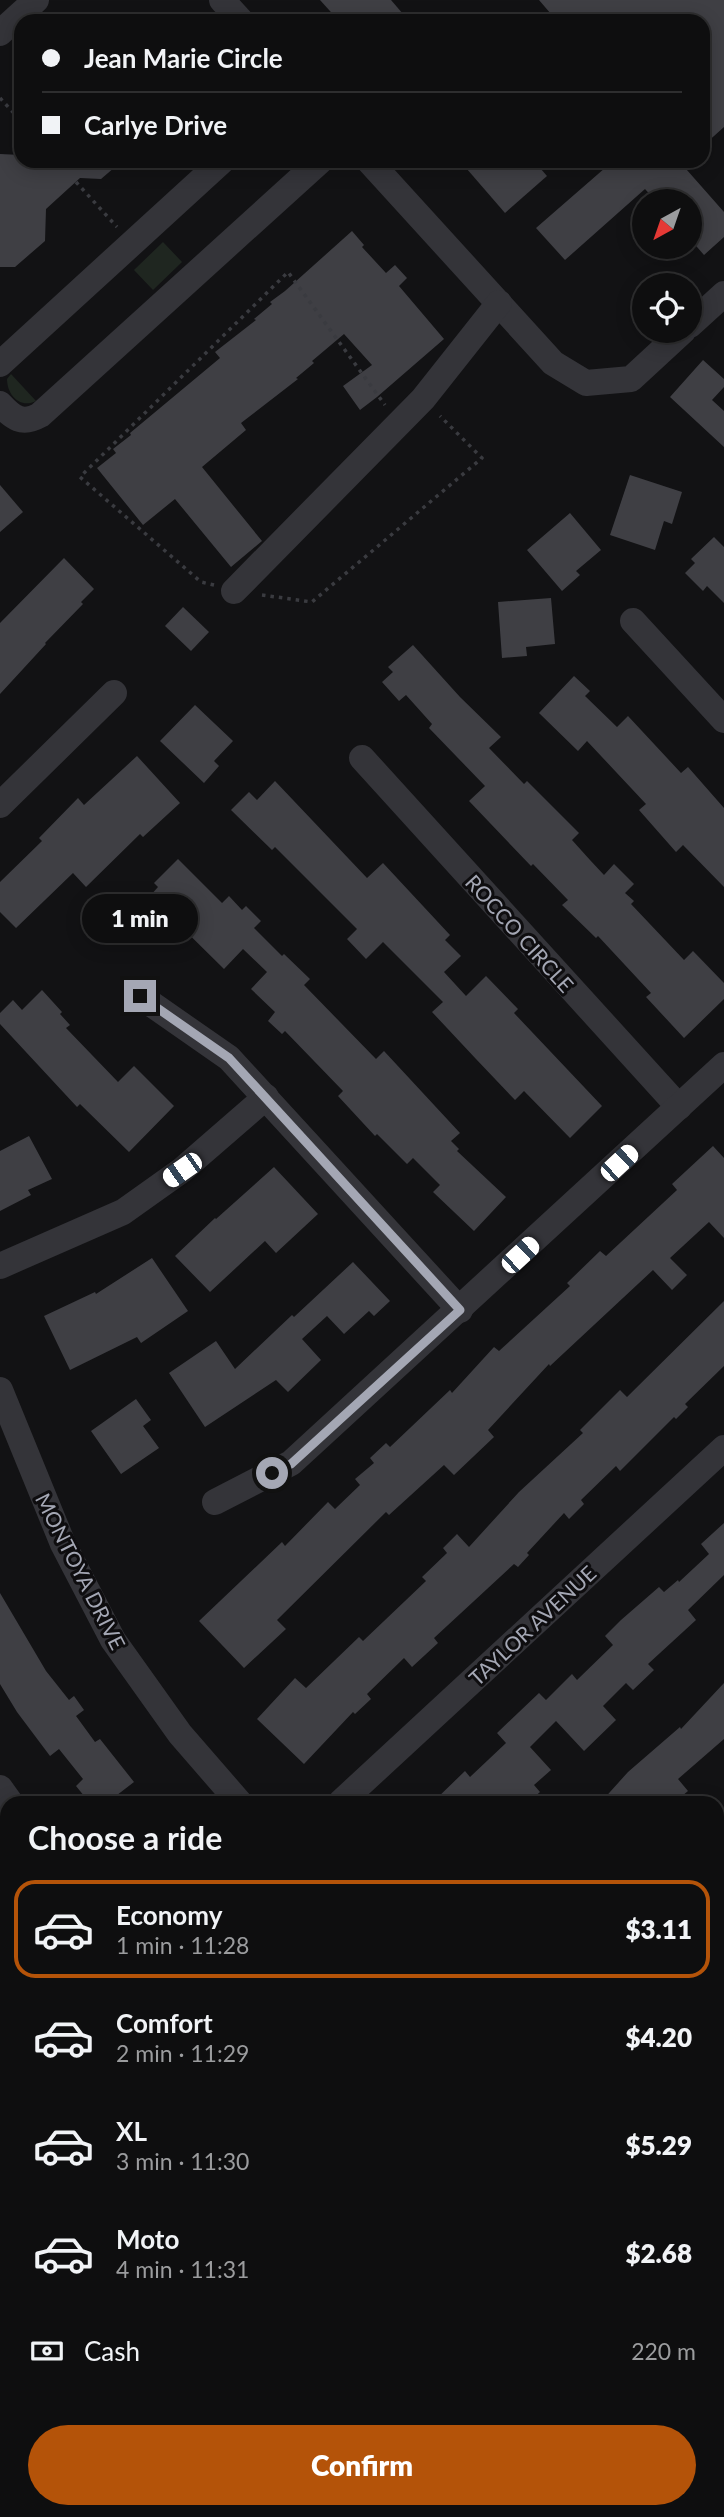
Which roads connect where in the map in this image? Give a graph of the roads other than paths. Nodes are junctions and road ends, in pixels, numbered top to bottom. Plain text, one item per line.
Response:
1 (36, 0) edge
2 (222, 0) edge
3 (21, 14) edge
4 (235, 14) edge
5 (14, 20) edge
6 (0, 33) edge
7 (214, 168) edge
8 (312, 168) edge
9 (375, 168) edge
10 (724, 294) edge
11 (499, 303) junction
12 (702, 314) edge
13 (670, 343) edge
14 (0, 364) edge
15 (0, 404) edge
16 (233, 591) road end
17 (634, 621) dead end
18 (114, 692) dead end
19 (724, 720) edge
20 (362, 758) dead end
21 (0, 805) edge
22 (140, 996) dead end
23 (724, 1065) edge
24 (266, 1097) junction
25 (679, 1107) junction
26 (0, 1266) edge
27 (460, 1310) junction
28 (0, 1390) edge
29 (724, 1448) edge
30 (215, 1503) dead end
31 (234, 1796) edge
32 (347, 1796) edge

1 - 3 street
2 - 4 street
5 - 6 street
7 - 14 street
8 - 15 street
9 - 11 street
10 - 12 street
11 - 13 street
11 - 16 street
17 - 19 street
18 - 21 street
20 - 25 street, ROCCO CIRCLE
22 - 24 street
23 - 25 street
24 - 26 street
24 - 27 street
25 - 27 street
27 - 30 street
28 - 31 street, MONTOYA DRIVE
29 - 32 street, TAYLOR AVENUE

